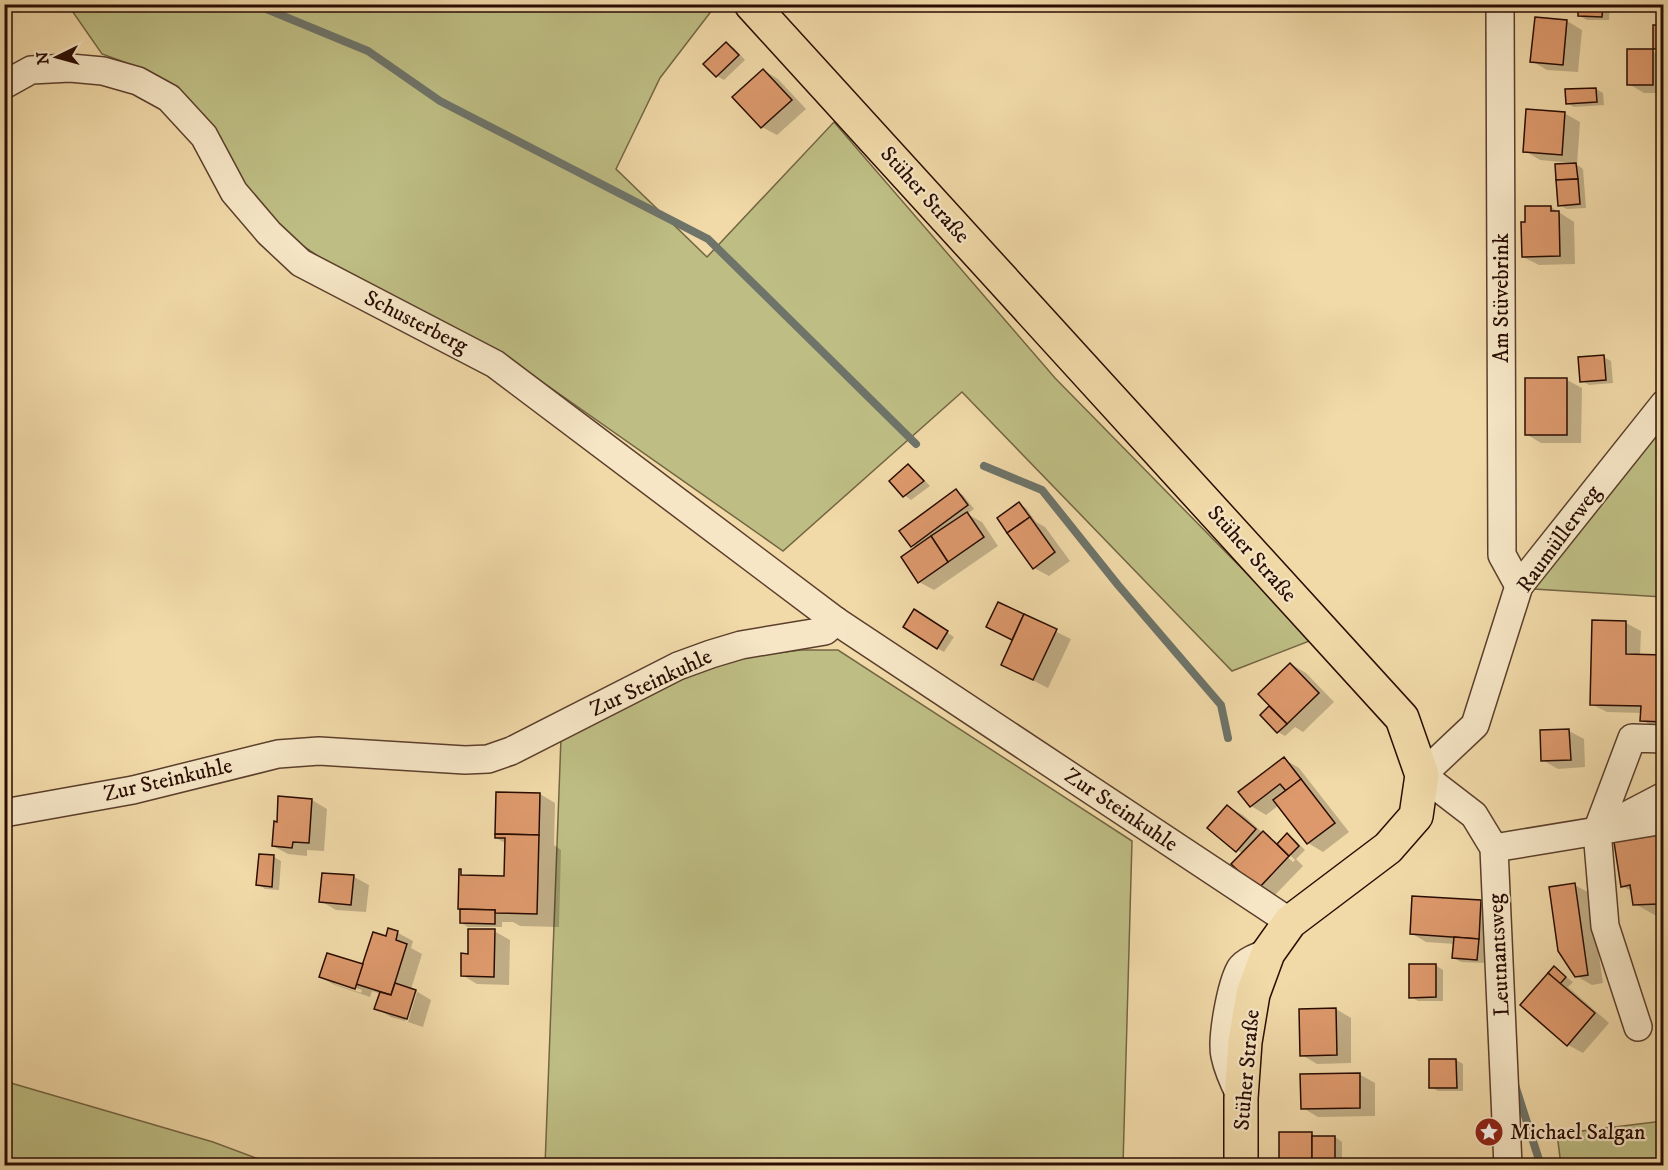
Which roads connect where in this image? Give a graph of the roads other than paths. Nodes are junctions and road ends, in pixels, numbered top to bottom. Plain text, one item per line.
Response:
1 (751, 4) edge
2 (1500, 4) edge
3 (4, 85) edge
4 (1664, 404) edge
5 (1520, 586) junction
6 (836, 621) junction
7 (1664, 739) edge
8 (1422, 775) junction
9 (1664, 796) edge
10 (4, 813) edge
11 (1664, 820) edge
12 (1597, 831) junction
13 (1494, 848) junction
14 (1290, 922) junction
15 (1638, 1027) dead end
16 (1241, 1166) edge
17 (1508, 1166) edge

1 - 8 main road, Stüher Straße
2 - 5 street, Am Stüvebrink
3 - 6 street, Schusterberg
4 - 5 street, Raumüllerweg
5 - 8 street, Raumüllerweg
6 - 10 street, Zur Steinkuhle
6 - 14 street, Zur Steinkuhle
7 - 12 street
8 - 13 street, Leutnantsweg
8 - 14 main road, Stüher Straße
9 - 12 street
11 - 12 street
12 - 13 street
12 - 15 street
13 - 17 street, Leutnantsweg
14 - 16 main road, Stüher Straße

